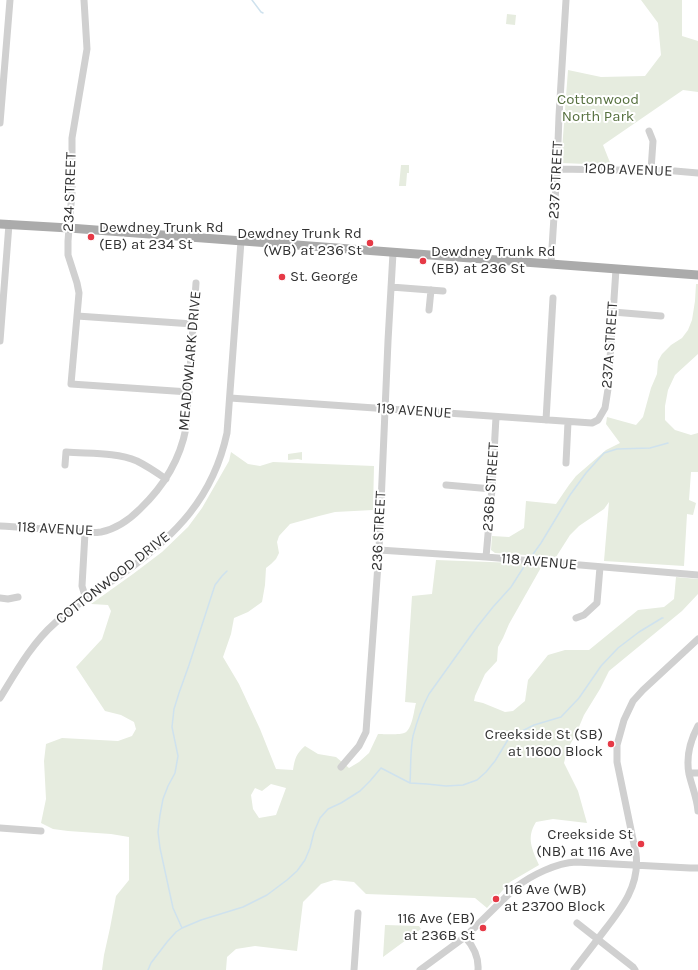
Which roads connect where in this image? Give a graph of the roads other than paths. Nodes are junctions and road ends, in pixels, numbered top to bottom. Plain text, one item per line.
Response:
1 (10, 0) edge
2 (84, 0) edge
3 (566, 0) edge
4 (0, 123) edge
5 (649, 131) dead end
6 (557, 168) junction
7 (651, 170) junction
8 (698, 173) edge
9 (5, 224) edge
10 (69, 228) junction
11 (241, 241) junction
12 (393, 252) junction
13 (551, 264) junction
14 (616, 269) junction
15 (698, 275) edge
16 (196, 283) dead end
17 (391, 287) junction
18 (431, 290) junction
19 (443, 291) dead end
20 (553, 298) dead end
21 (429, 310) dead end
22 (613, 312) junction
23 (77, 316) junction
24 (661, 316) dead end
25 (194, 324) junction
26 (0, 341) edge
27 (189, 392) junction
28 (230, 398) junction
29 (385, 409) junction
30 (496, 417) junction
31 (546, 420) junction
32 (598, 420) joint
33 (568, 422) junction
34 (566, 464) dead end
35 (65, 465) dead end
36 (166, 479) junction
37 (446, 485) dead end
38 (492, 489) junction
39 (0, 526) edge
40 (111, 529) joint
41 (85, 532) junction
42 (379, 550) junction
43 (486, 557) junction
44 (600, 567) junction
45 (698, 575) edge
46 (18, 597) dead end
47 (0, 598) edge
48 (86, 599) junction
49 (576, 618) dead end
50 (698, 639) edge
51 (0, 698) edge
52 (698, 726) edge
53 (341, 767) dead end
54 (689, 773) junction
55 (698, 773) edge
56 (698, 811) edge
57 (0, 828) edge
58 (41, 831) dead end
59 (637, 866) junction
60 (698, 868) edge
61 (358, 913) dead end
62 (577, 923) dead end
63 (465, 937) junction
64 (598, 940) junction
65 (354, 970) edge
66 (420, 970) edge
67 (478, 970) edge
68 (574, 970) edge
69 (635, 970) edge

1 - 4 street
2 - 10 street, 234 STREET
3 - 6 street, 237 STREET
5 - 7 street
6 - 7 street, 120B AVENUE
6 - 13 street, 237 STREET
7 - 8 street, 120B AVENUE
9 - 10 main road
9 - 26 street
10 - 11 main road
10 - 23 street, 234 STREET
11 - 12 main road
11 - 28 street, COTTONWOOD DRIVE
12 - 13 main road
12 - 17 street, 236 STREET
13 - 14 main road
14 - 15 main road
14 - 22 street, 237A STREET
16 - 25 street, MEADOWLARK DRIVE
17 - 18 street
17 - 29 street, 236 STREET
18 - 19 street
18 - 21 street
20 - 31 street
22 - 24 street
22 - 32 street, 237A STREET
23 - 25 street
23 - 27 street, 234 STREET
25 - 27 street, MEADOWLARK DRIVE
27 - 36 street, MEADOWLARK DRIVE
28 - 29 street, 119 AVENUE
28 - 48 street, COTTONWOOD DRIVE
29 - 30 street, 119 AVENUE
29 - 42 street, 236 STREET
30 - 31 street, 119 AVENUE
30 - 38 street, 236B STREET
31 - 33 street, 119 AVENUE
32 - 33 street, 119 AVENUE
33 - 34 street
35 - 36 street
36 - 40 street, MEADOWLARK DRIVE
37 - 38 street
38 - 43 street, 236B STREET
39 - 41 street, 118 AVENUE
40 - 41 street, 118 AVENUE
41 - 48 street
42 - 43 street, 118 AVENUE
42 - 53 street, 236 STREET
43 - 44 street, 118 AVENUE
44 - 45 street, 118 AVENUE
44 - 49 street
46 - 47 street
48 - 51 street, COTTONWOOD DRIVE
50 - 59 street
52 - 54 street
54 - 55 street
54 - 56 street
57 - 58 street
59 - 60 street
59 - 63 street
59 - 64 street
61 - 65 street
62 - 64 street
63 - 66 street
63 - 67 street
64 - 68 street
64 - 69 street

